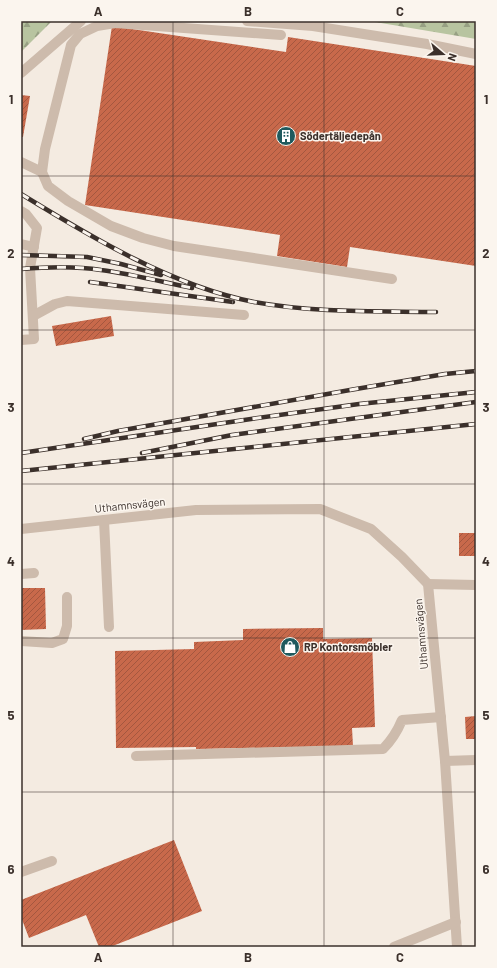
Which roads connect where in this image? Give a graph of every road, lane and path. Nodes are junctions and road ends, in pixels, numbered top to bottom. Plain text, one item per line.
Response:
1 (82, 21) edge
2 (247, 21) edge
3 (281, 35) dead end
4 (476, 54) edge
5 (21, 73) edge
6 (21, 162) edge
7 (42, 172) junction
8 (21, 211) edge
9 (21, 244) edge
10 (34, 247) junction
11 (392, 279) dead end
12 (244, 315) dead end
13 (33, 316) junction
14 (21, 340) edge
15 (104, 520) junction
16 (21, 529) edge
17 (34, 573) dead end
18 (21, 574) edge
19 (428, 584) junction
20 (476, 585) edge
21 (67, 597) dead end
22 (109, 627) dead end
23 (21, 641) edge
24 (441, 717) junction
25 (136, 756) dead end
26 (476, 760) edge
27 (445, 761) junction
28 (52, 861) dead end
29 (21, 872) edge
30 (456, 922) junction
31 (394, 947) edge
32 (457, 947) edge

1 - 5 street
2 - 4 street
3 - 7 street
6 - 7 street
7 - 11 street
8 - 10 street
9 - 10 street
10 - 13 street
12 - 13 street
13 - 14 street
15 - 16 street, Uthamnsvägen
15 - 19 street, Uthamnsvägen
15 - 22 street
17 - 18 street
19 - 20 street
19 - 24 street, Uthamnsvägen
21 - 23 street
24 - 25 street
24 - 27 street, Uthamnsvägen
26 - 27 street
27 - 30 street, Uthamnsvägen
28 - 29 street
30 - 31 street
30 - 32 street, Uthamnsvägen

